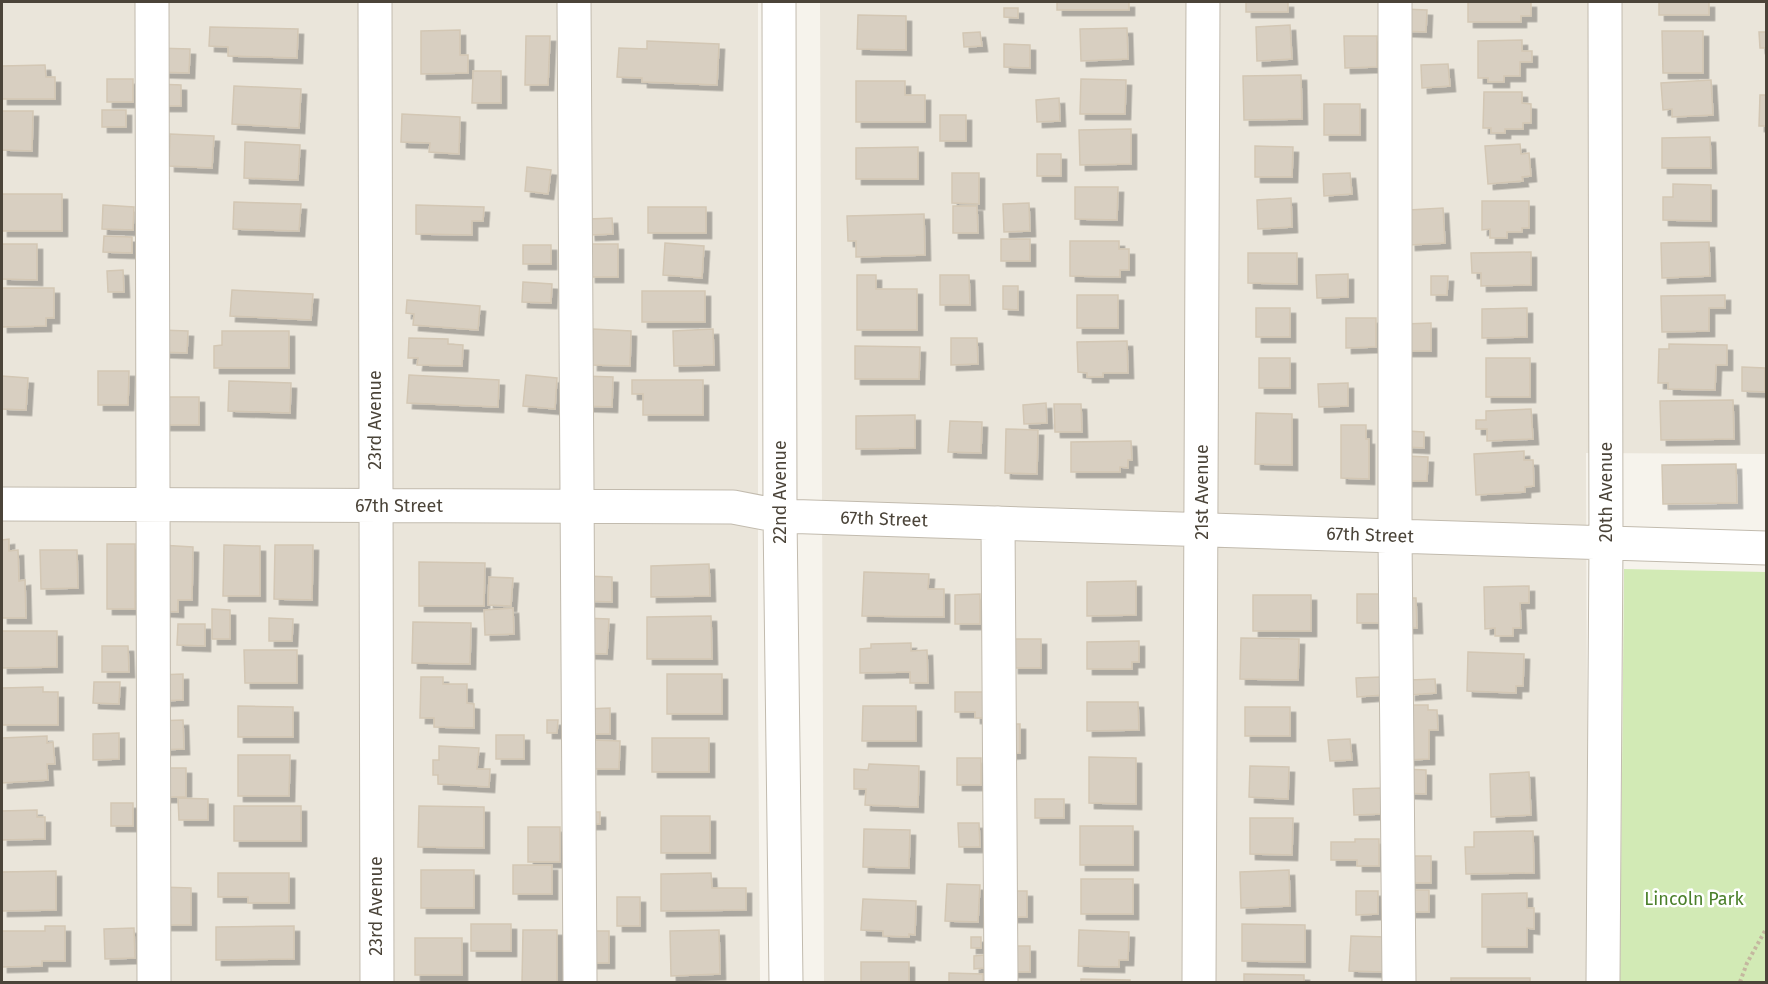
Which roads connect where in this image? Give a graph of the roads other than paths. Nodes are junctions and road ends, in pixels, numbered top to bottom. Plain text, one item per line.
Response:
1 (152, 2) edge
2 (375, 2) edge
3 (574, 2) edge
4 (779, 2) edge
5 (1203, 2) edge
6 (1395, 2) edge
7 (1605, 2) edge
8 (2, 504) edge
9 (153, 504) junction
10 (376, 506) junction
11 (578, 507) junction
12 (780, 516) junction
13 (998, 523) junction
14 (1202, 530) junction
15 (1395, 536) junction
16 (1606, 543) junction
17 (1767, 548) edge
18 (154, 982) edge
19 (376, 982) edge
20 (580, 982) edge
21 (786, 982) edge
22 (1001, 982) edge
23 (1199, 982) edge
24 (1399, 982) edge
25 (1603, 982) edge

1 - 9 street
2 - 10 street, 23rd Avenue
3 - 11 street
4 - 12 street, 22nd Avenue
5 - 14 street, 21st Avenue
6 - 15 street
7 - 16 street, 20th Avenue
8 - 9 street, 67th Street
9 - 10 street, 67th Street
9 - 18 street
10 - 11 street, 67th Street
10 - 19 street, 23rd Avenue
11 - 12 street, 67th Street
11 - 20 street
12 - 13 street, 67th Street
12 - 21 street, 22nd Avenue
13 - 14 street, 67th Street
13 - 22 street
14 - 15 street, 67th Street
14 - 23 street, 21st Avenue
15 - 16 street, 67th Street
15 - 24 street
16 - 17 street, 67th Street
16 - 25 street, 20th Avenue

